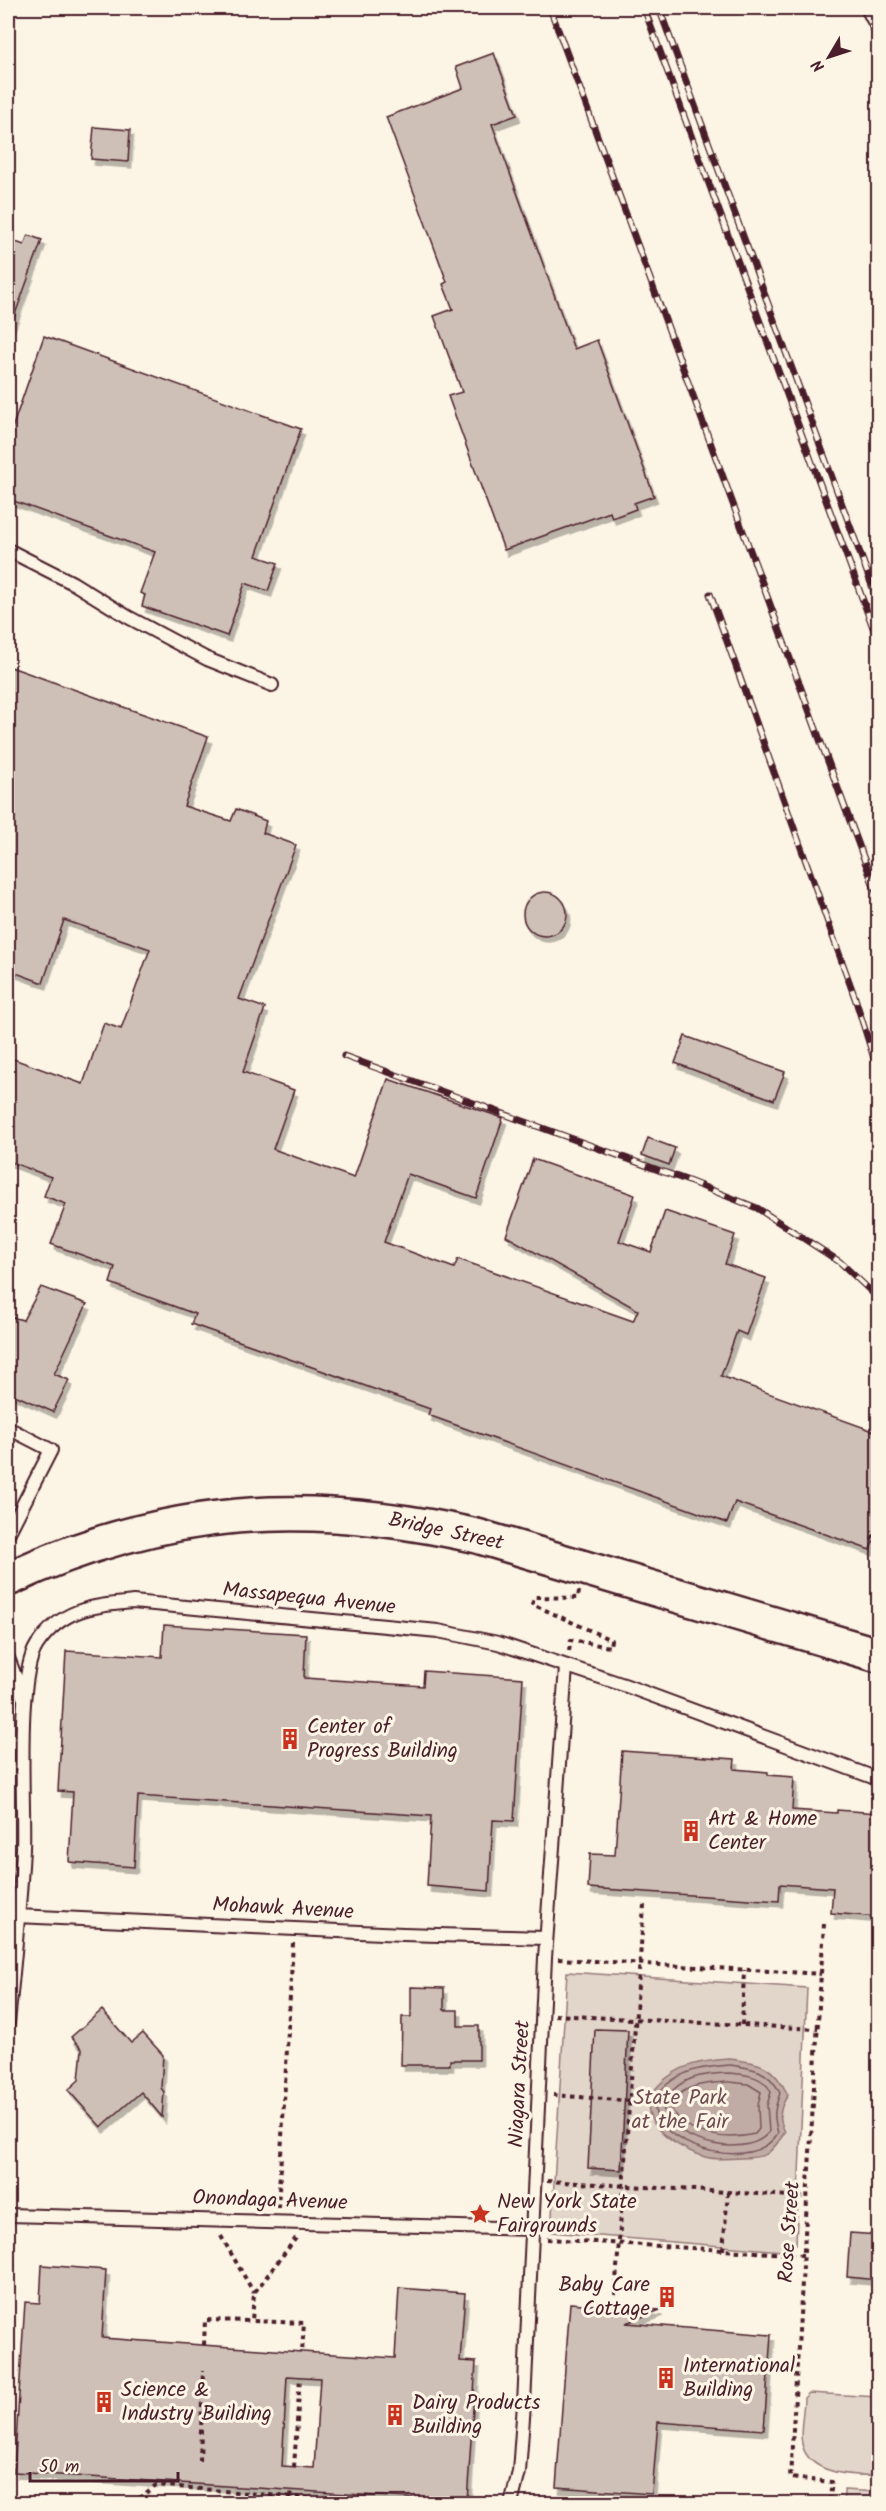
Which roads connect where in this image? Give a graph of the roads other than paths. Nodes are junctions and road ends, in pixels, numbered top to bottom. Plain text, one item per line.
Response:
1 (867, 8) edge
2 (879, 29) edge
3 (8, 550) edge
4 (272, 685) dead end
5 (8, 1428) edge
6 (8, 1534) edge
7 (8, 1579) edge
8 (879, 1655) edge
9 (8, 1658) edge
10 (566, 1667) junction
11 (11, 1677) edge
12 (24, 1700) junction
13 (879, 1779) edge
14 (17, 1916) junction
15 (546, 1938) junction
16 (11, 1946) edge
17 (8, 2023) edge
18 (8, 2215) edge
19 (532, 2234) junction
20 (512, 2504) edge

1 - 2 lane
3 - 4 lane
5 - 6 lane
7 - 8 main road, Bridge Street
9 - 11 lane
10 - 12 lane, Massapequa Avenue
10 - 13 lane, Massapequa Avenue
10 - 15 lane, Niagara Street
11 - 12 lane
12 - 14 lane
14 - 15 lane, Mohawk Avenue
14 - 16 lane
15 - 19 lane, Niagara Street
16 - 17 lane
18 - 19 lane, Onondaga Avenue
19 - 20 lane, Niagara Street

